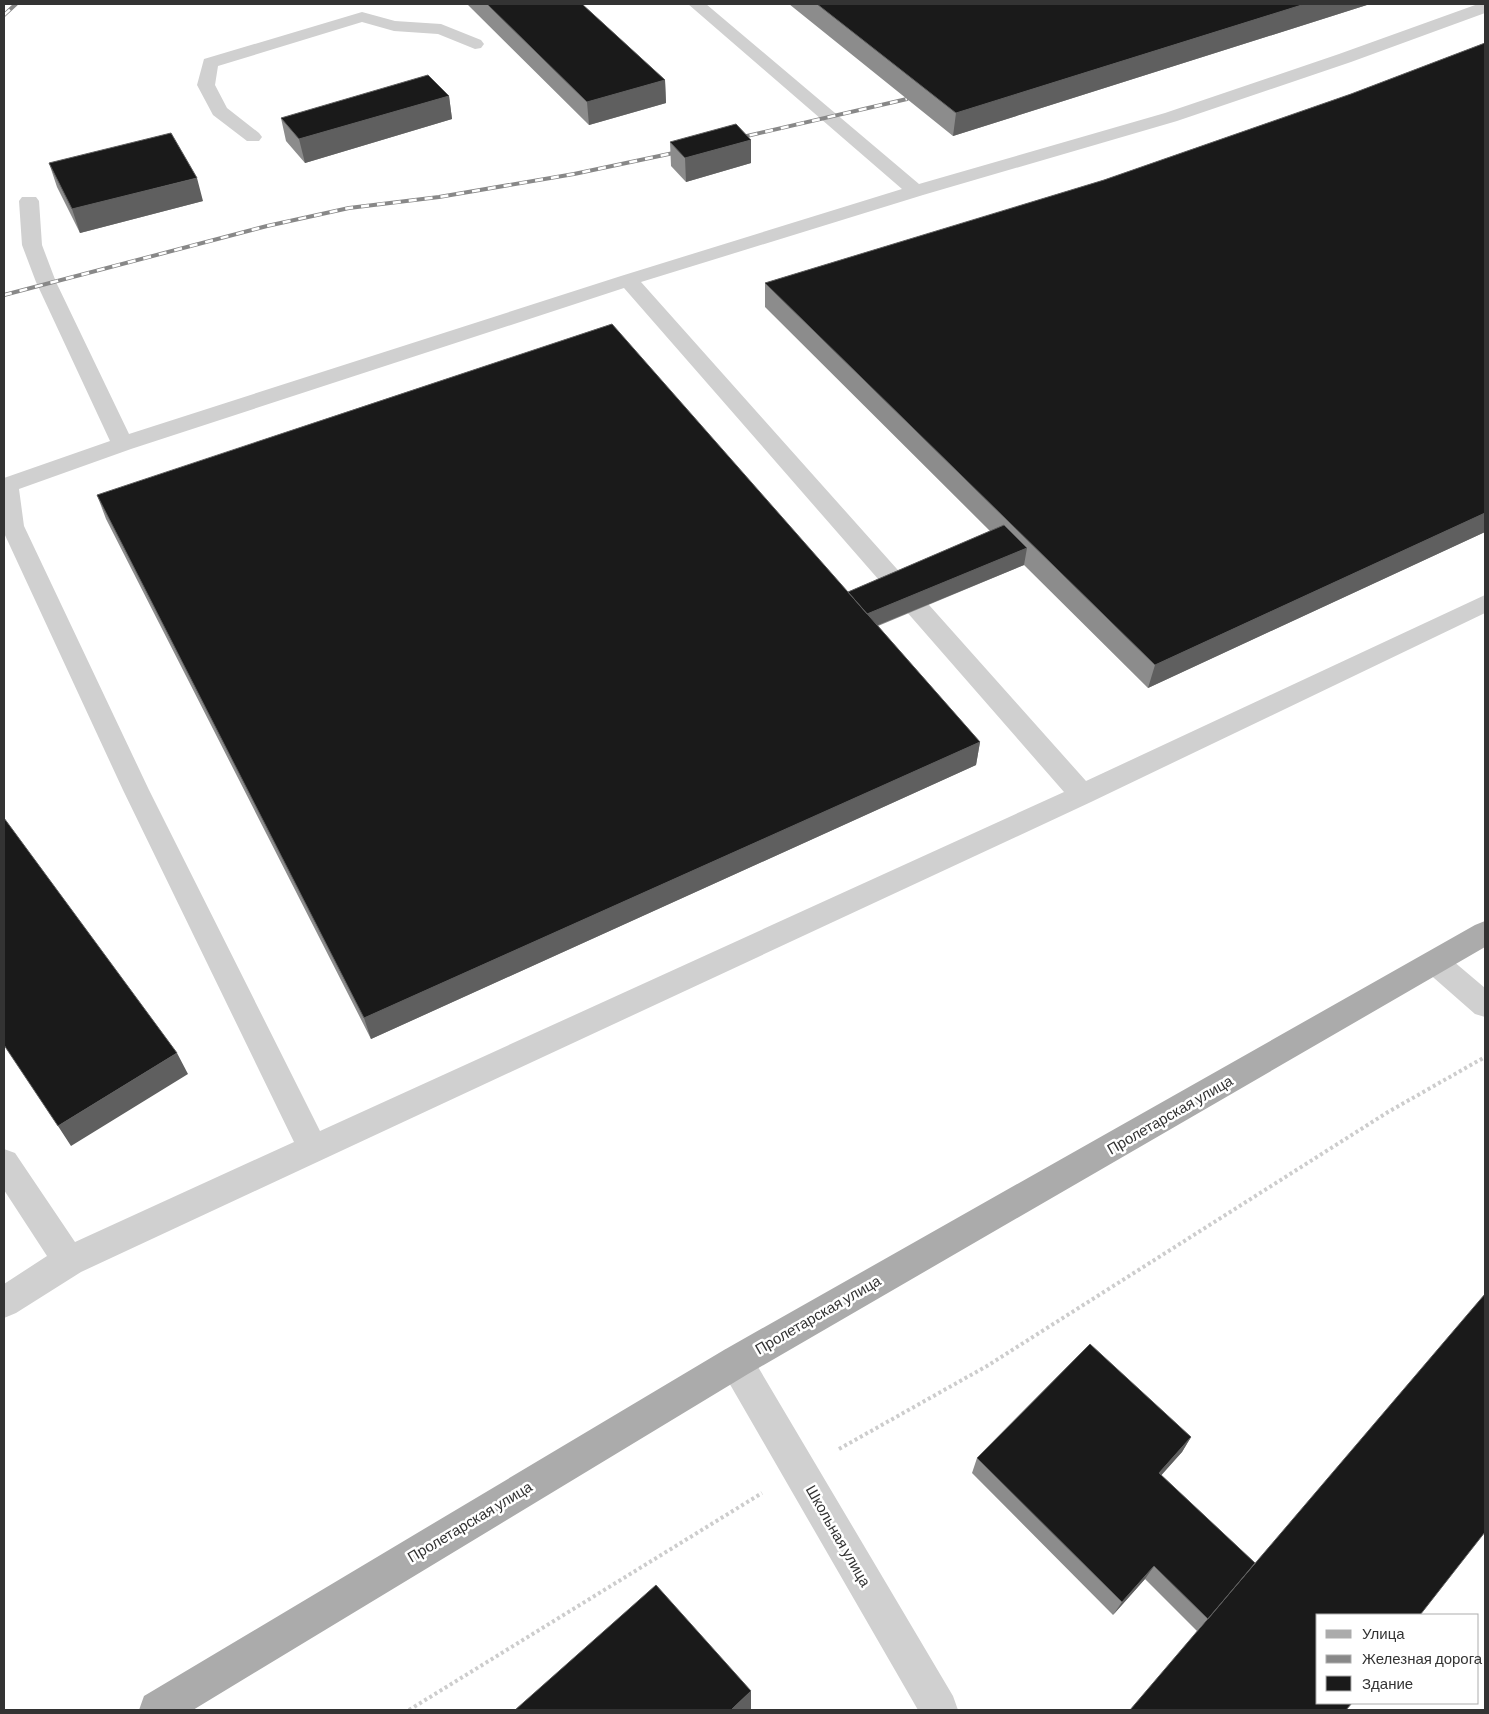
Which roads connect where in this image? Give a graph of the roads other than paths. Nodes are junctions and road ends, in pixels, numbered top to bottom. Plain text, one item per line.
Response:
1 (696, 4) edge
2 (1485, 7) edge
3 (360, 11) edge
4 (475, 44) dead end
5 (253, 137) dead end
6 (916, 190) junction
7 (29, 201) dead end
8 (628, 280) junction
9 (123, 444) junction
10 (6, 486) edge
11 (1485, 603) edge
12 (1082, 795) junction
13 (1485, 934) edge
14 (1436, 963) junction
15 (1485, 1005) edge
16 (312, 1149) junction
17 (4, 1164) edge
18 (70, 1261) junction
19 (4, 1302) edge
20 (736, 1362) junction
21 (158, 1710) edge
22 (939, 1710) edge

1 - 6 street
2 - 6 street
3 - 4 street
3 - 5 street
6 - 8 street
7 - 9 street
8 - 9 street
8 - 12 street
9 - 10 street
10 - 16 street
11 - 12 street
12 - 16 street
13 - 14 main road, Пролетарская улица
14 - 15 street
14 - 20 main road, Пролетарская улица
16 - 18 street
17 - 18 street
18 - 19 street
20 - 21 main road, Пролетарская улица
20 - 22 street, Школьная улица

